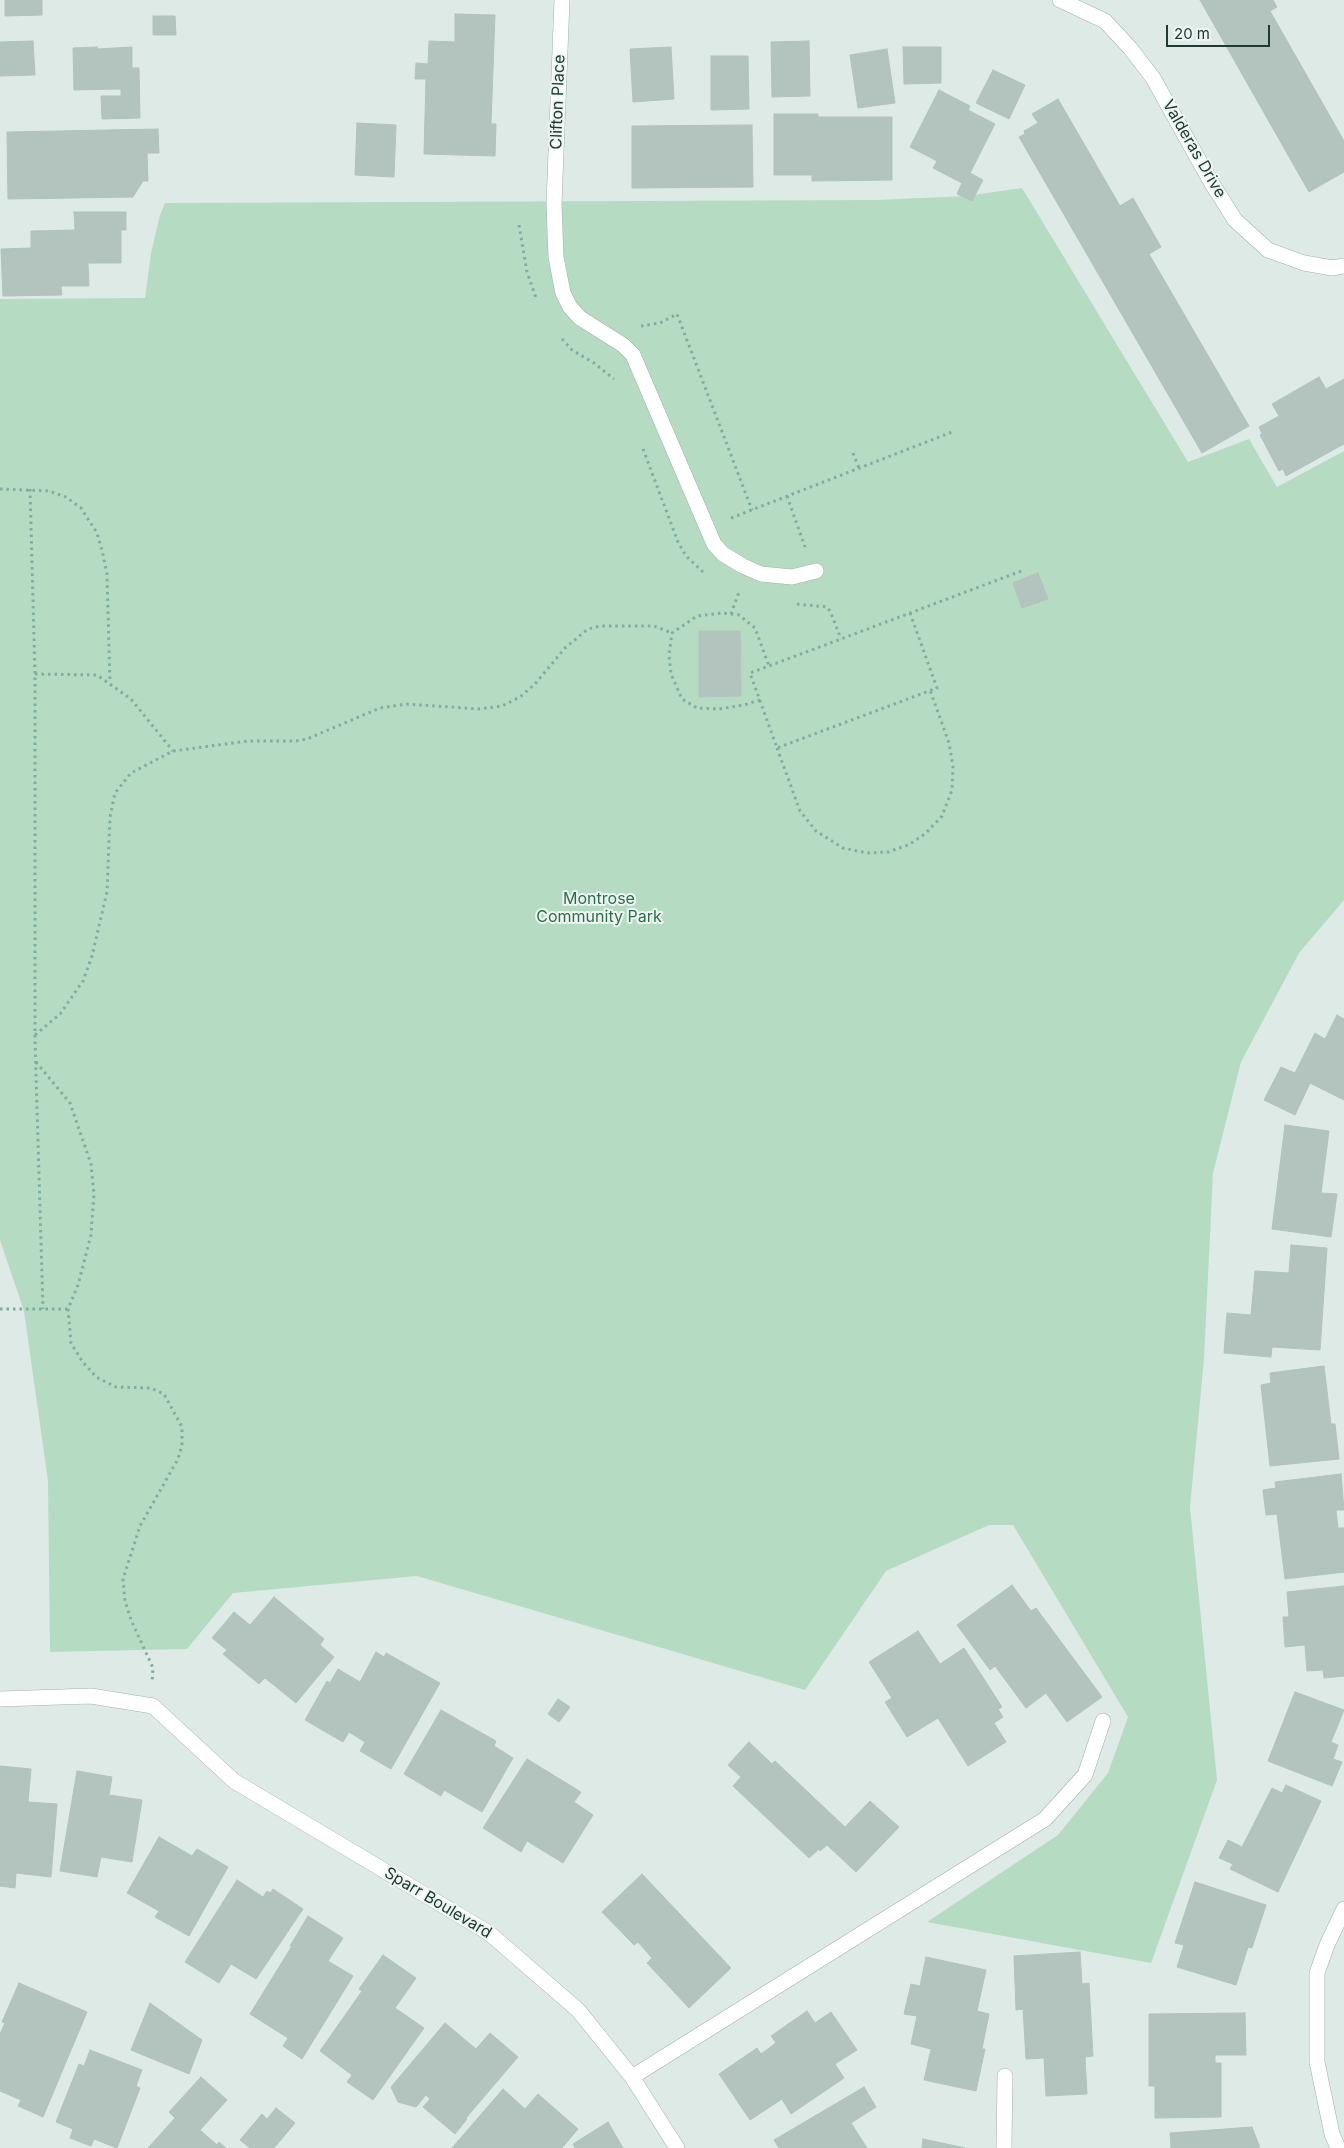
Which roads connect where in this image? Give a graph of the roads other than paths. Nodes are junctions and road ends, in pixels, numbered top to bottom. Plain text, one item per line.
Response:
1 (562, 0) edge
2 (1060, 0) edge
3 (1344, 266) edge
4 (814, 571) road end
5 (0, 1699) edge
6 (1103, 1721) dead end
7 (1344, 1909) edge
8 (1005, 2076) dead end
9 (632, 2078) junction
10 (678, 2148) edge
11 (1004, 2148) edge
12 (1338, 2148) edge

1 - 4 street, Clifton Place
2 - 3 street, Valderas Drive
5 - 9 street, Sparr Boulevard
6 - 9 street
7 - 12 street
8 - 11 street
9 - 10 street, Sparr Boulevard

